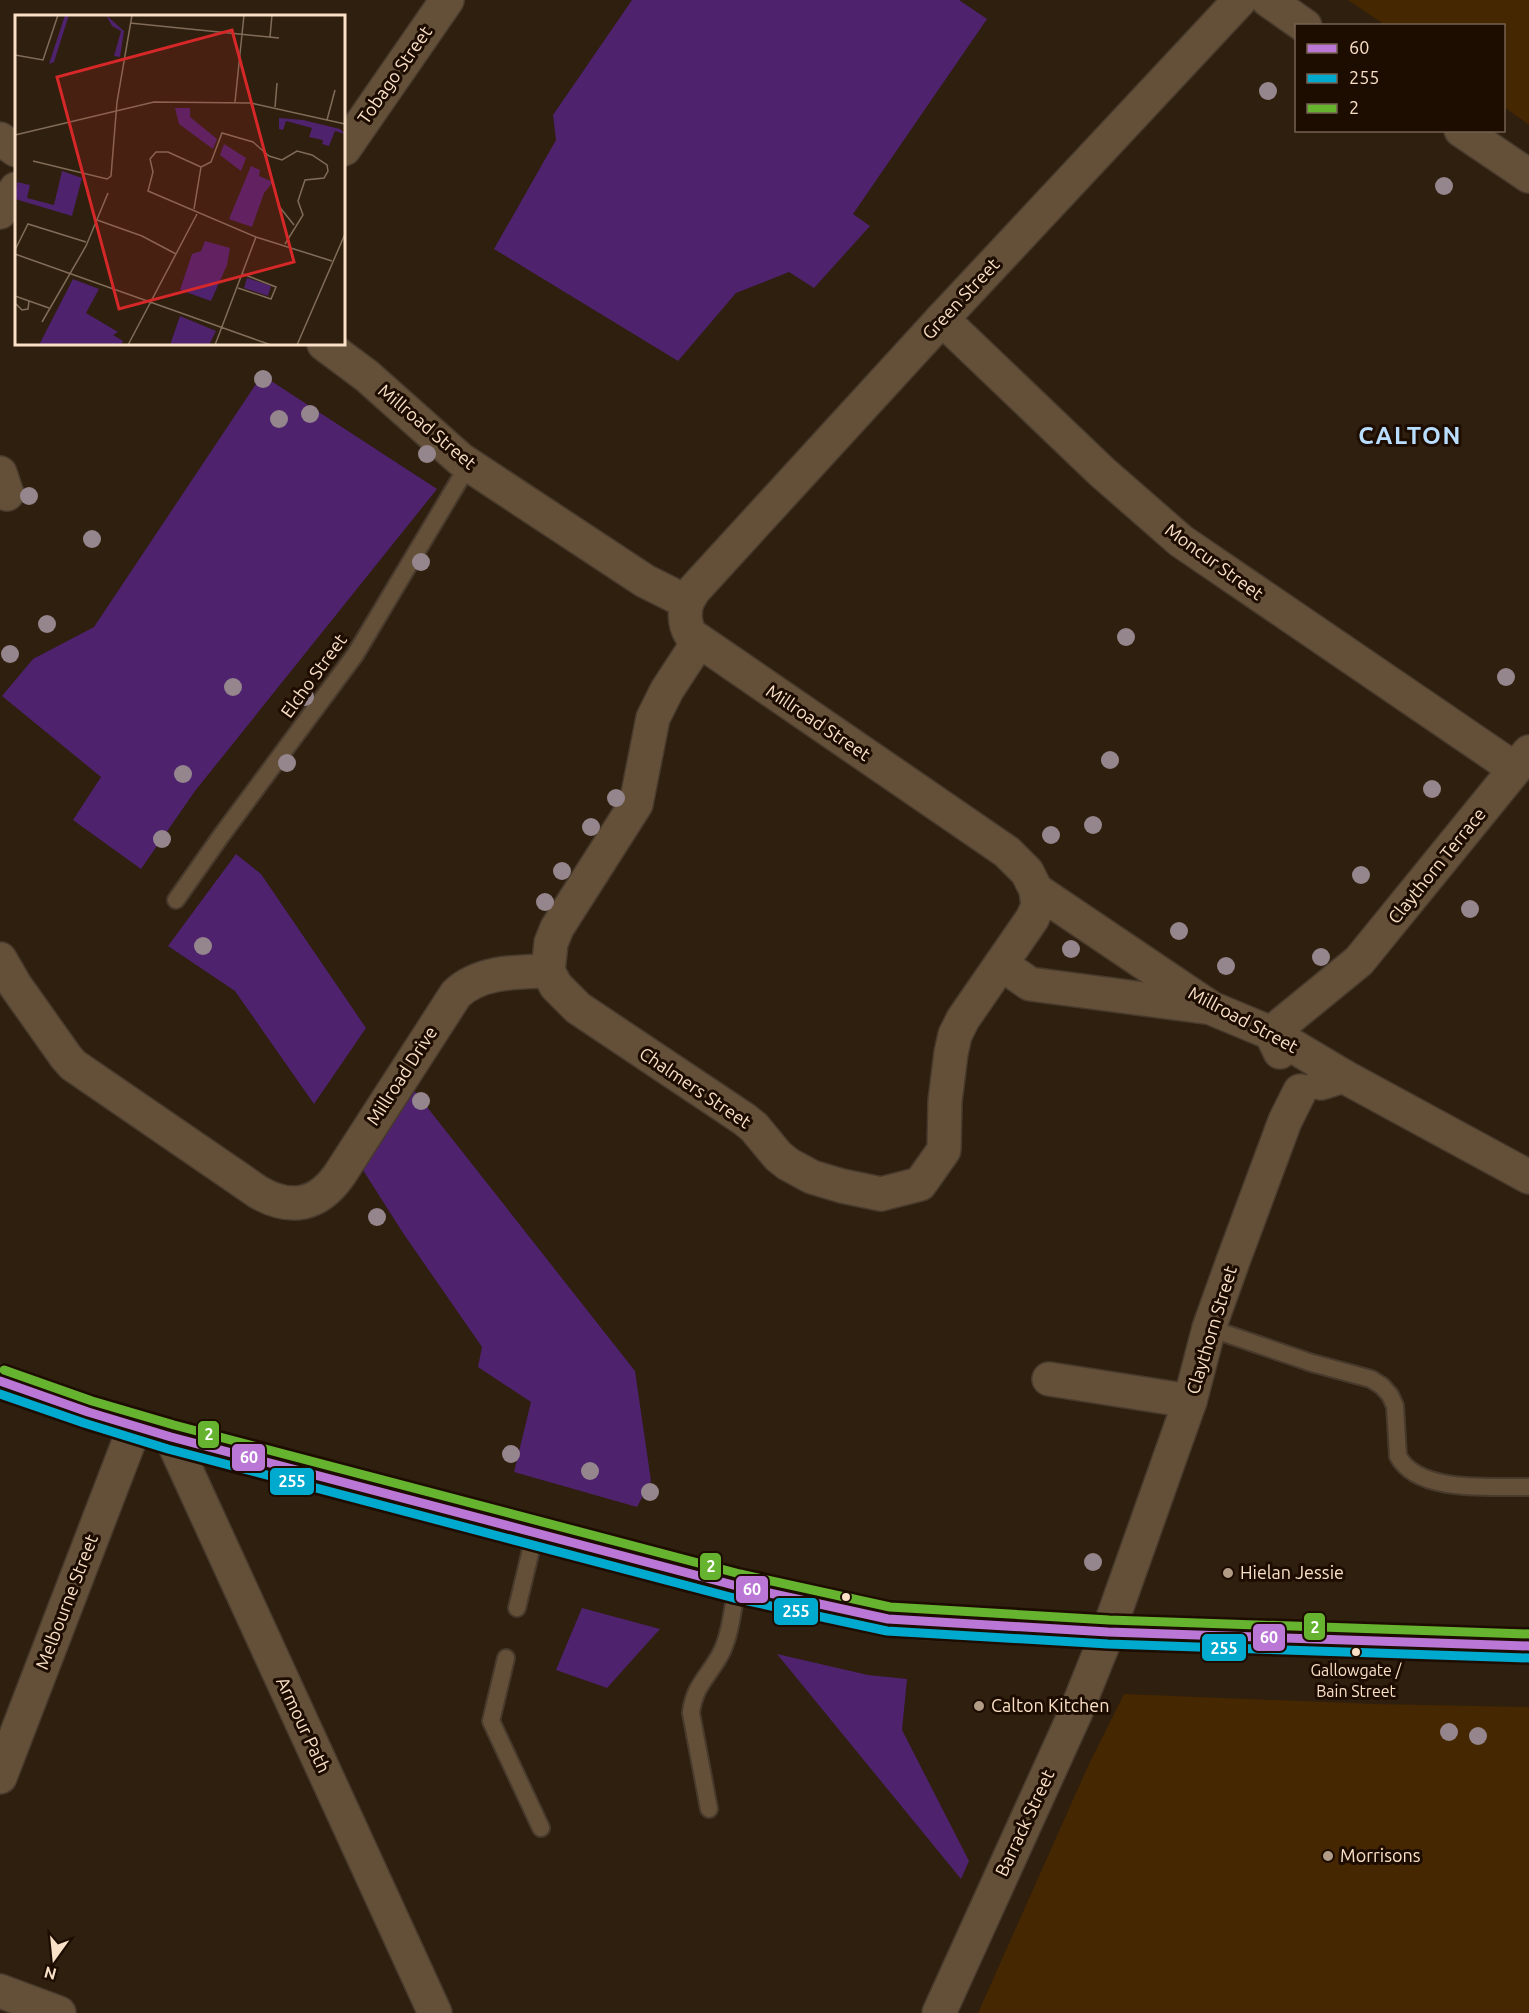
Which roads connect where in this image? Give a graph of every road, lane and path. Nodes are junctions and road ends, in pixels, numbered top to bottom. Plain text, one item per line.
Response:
1 (1240, 0) edge
2 (1268, 0) edge
3 (438, 3) edge
4 (1302, 24) edge
5 (1464, 132) edge
6 (0, 139) edge
7 (345, 147) edge
8 (15, 149) edge
9 (1529, 176) edge
10 (15, 190) edge
11 (0, 212) edge
12 (942, 319) junction
13 (325, 345) edge
14 (469, 464) junction
15 (687, 602) junction
16 (699, 641) junction
17 (1522, 761) edge
18 (1036, 890) junction
19 (176, 900) dead end
20 (0, 959) edge
21 (1001, 964) junction
22 (548, 971) junction
23 (1211, 1008) junction
24 (1271, 1033) junction
25 (1343, 1076) junction
26 (1300, 1091) junction
27 (1529, 1177) edge
28 (1209, 1328) junction
29 (1049, 1379) dead end
30 (0, 1381) edge
31 (1190, 1401) junction
32 (135, 1426) junction
33 (171, 1437) junction
34 (1529, 1487) edge
35 (535, 1533) junction
36 (737, 1586) junction
37 (518, 1608) dead end
38 (1108, 1632) junction
39 (1529, 1646) edge
40 (506, 1658) dead end
41 (0, 1777) edge
42 (709, 1809) dead end
43 (541, 1828) dead end
44 (0, 1991) edge
45 (59, 2013) edge
46 (435, 2013) edge
47 (939, 2013) edge

1 - 12 street, Green Street
2 - 4 street
3 - 7 street, Tobago Street
5 - 9 street
6 - 8 street
10 - 11 street
12 - 15 street, Green Street
12 - 17 street, Moncur Street
13 - 14 street, Millroad Street
14 - 15 street, Millroad Street
14 - 19 lane, Elcho Street
15 - 16 street, Millroad Street
16 - 18 street, Millroad Street
16 - 22 street
17 - 24 street, Claythorn Terrace
18 - 21 street, Chalmers Street
18 - 23 street, Millroad Street
20 - 22 street, Millroad Drive
21 - 22 street, Chalmers Street
21 - 23 street
23 - 24 street, Millroad Street
24 - 25 street, Millroad Street
24 - 26 street
25 - 26 street
25 - 27 street, Millroad Street
26 - 28 street, Claythorn Street
28 - 31 street, Claythorn Street
28 - 34 lane
29 - 31 street
30 - 32 main road
31 - 38 street, Claythorn Street
32 - 33 main road
32 - 41 street, Melbourne Street
33 - 35 main road
33 - 46 street, Armour Path
35 - 36 main road
35 - 37 lane
36 - 38 main road
36 - 42 lane
38 - 39 main road
38 - 47 street, Barrack Street
40 - 43 lane
44 - 45 street

